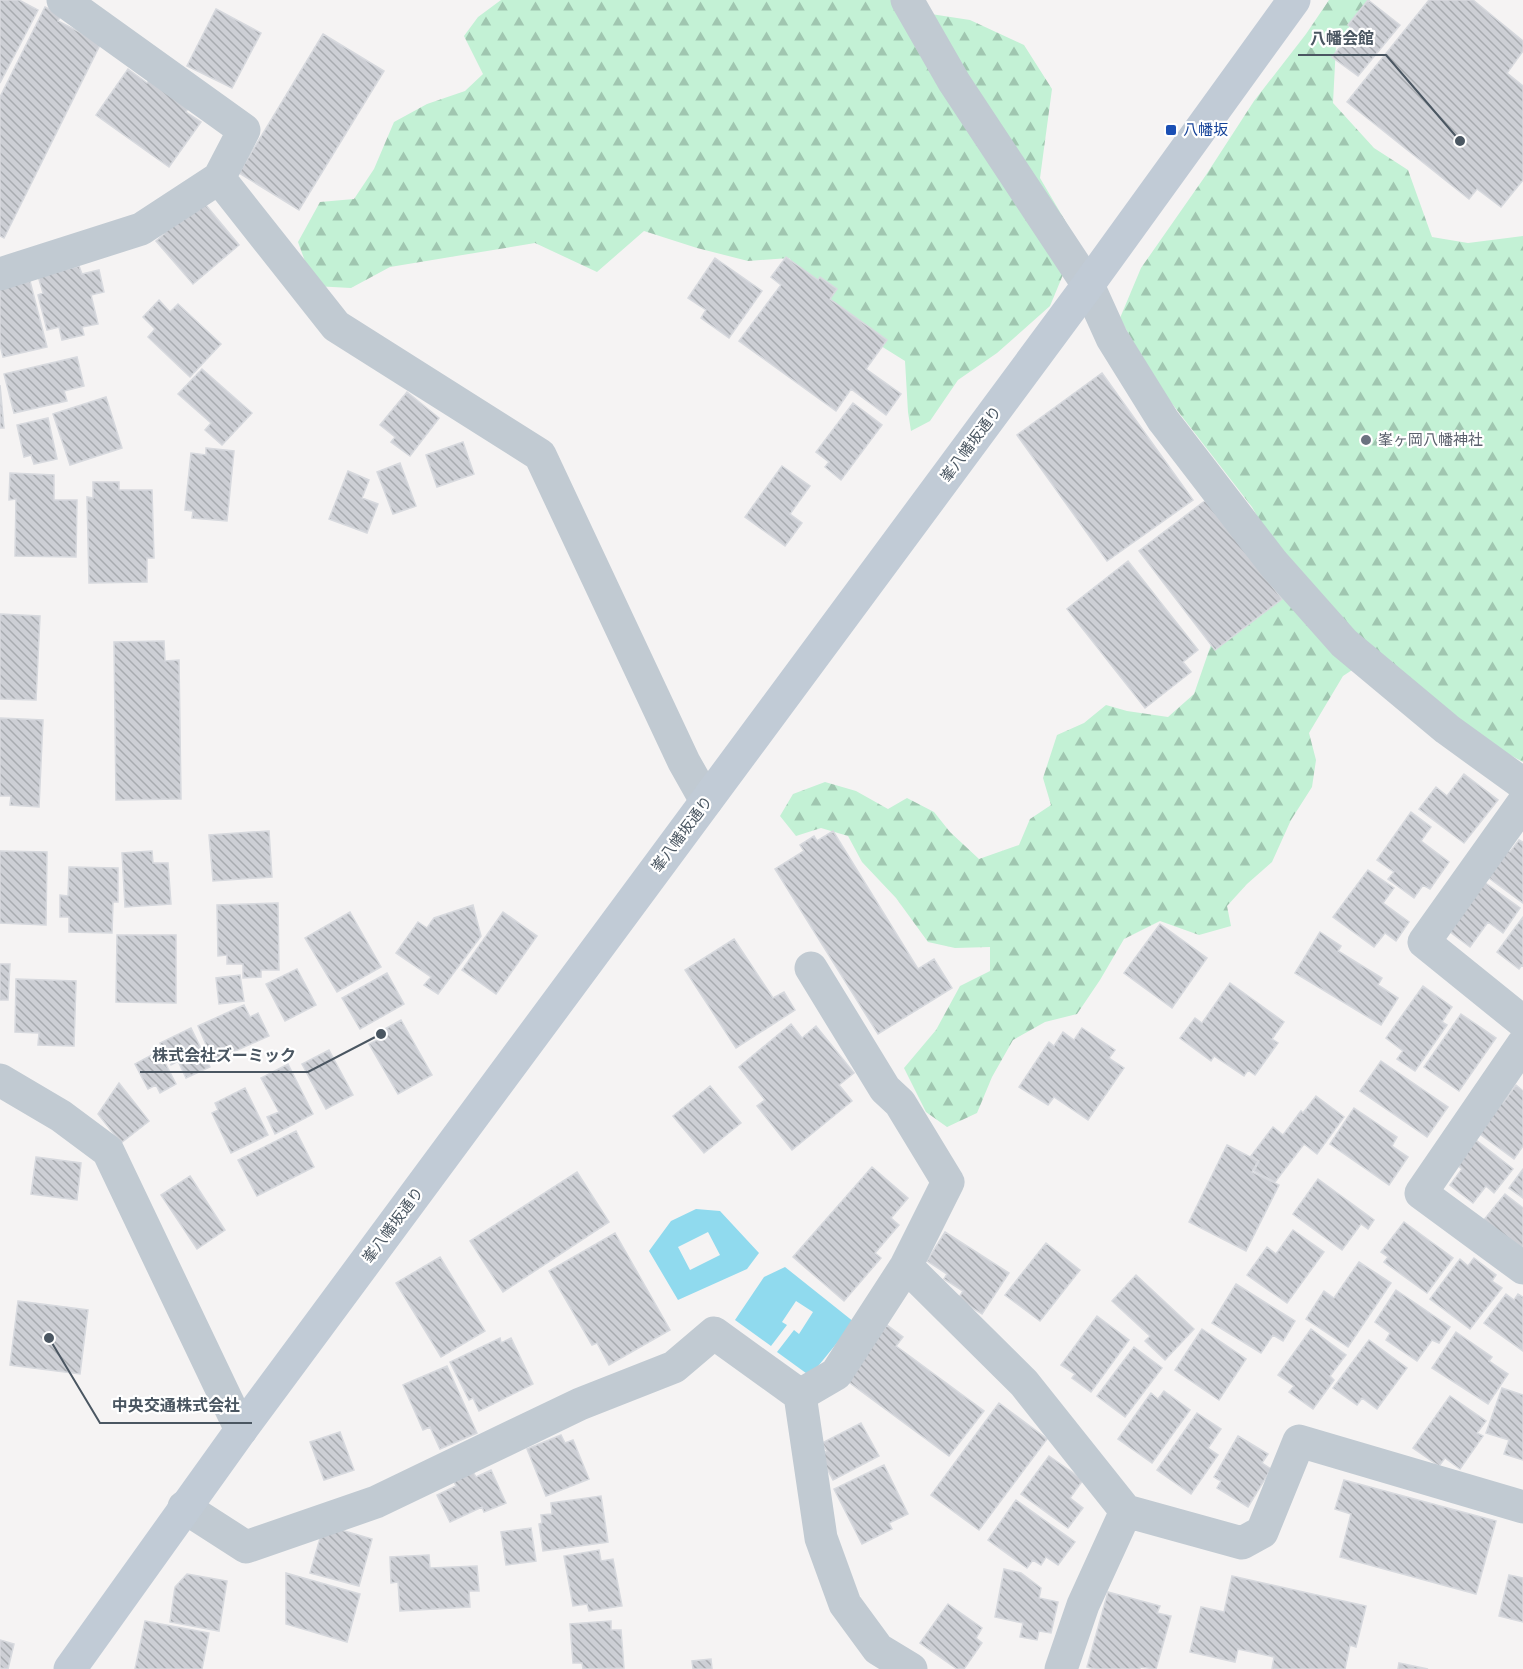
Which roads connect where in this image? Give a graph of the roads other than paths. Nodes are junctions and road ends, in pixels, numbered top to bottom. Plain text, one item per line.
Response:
1 (63, 0) edge
2 (907, 0) edge
3 (1294, 0) edge
4 (219, 178) junction
5 (0, 274) edge
6 (1088, 285) junction
7 (1523, 784) edge
8 (706, 801) junction
9 (1523, 803) edge
10 (812, 968) dead end
11 (1523, 1022) edge
12 (1523, 1044) edge
13 (1, 1081) edge
14 (906, 1266) junction
15 (1523, 1269) edge
16 (800, 1395) junction
17 (241, 1430) junction
18 (184, 1507) junction
19 (1523, 1507) edge
20 (1126, 1511) junction
21 (70, 1669) edge
22 (911, 1669) edge
23 (1061, 1669) edge

1 - 4 street
2 - 6 street
3 - 6 street, 峯八幡坂通り
4 - 5 street
4 - 8 street
6 - 7 street
6 - 8 street, 峯八幡坂通り
8 - 17 street, 峯八幡坂通り
9 - 11 street
10 - 14 street
12 - 15 street
13 - 17 street
14 - 16 street
14 - 20 street
16 - 18 street
16 - 22 street
17 - 18 street, 峯八幡坂通り
18 - 21 street, 峯八幡坂通り
19 - 20 street
20 - 23 street

